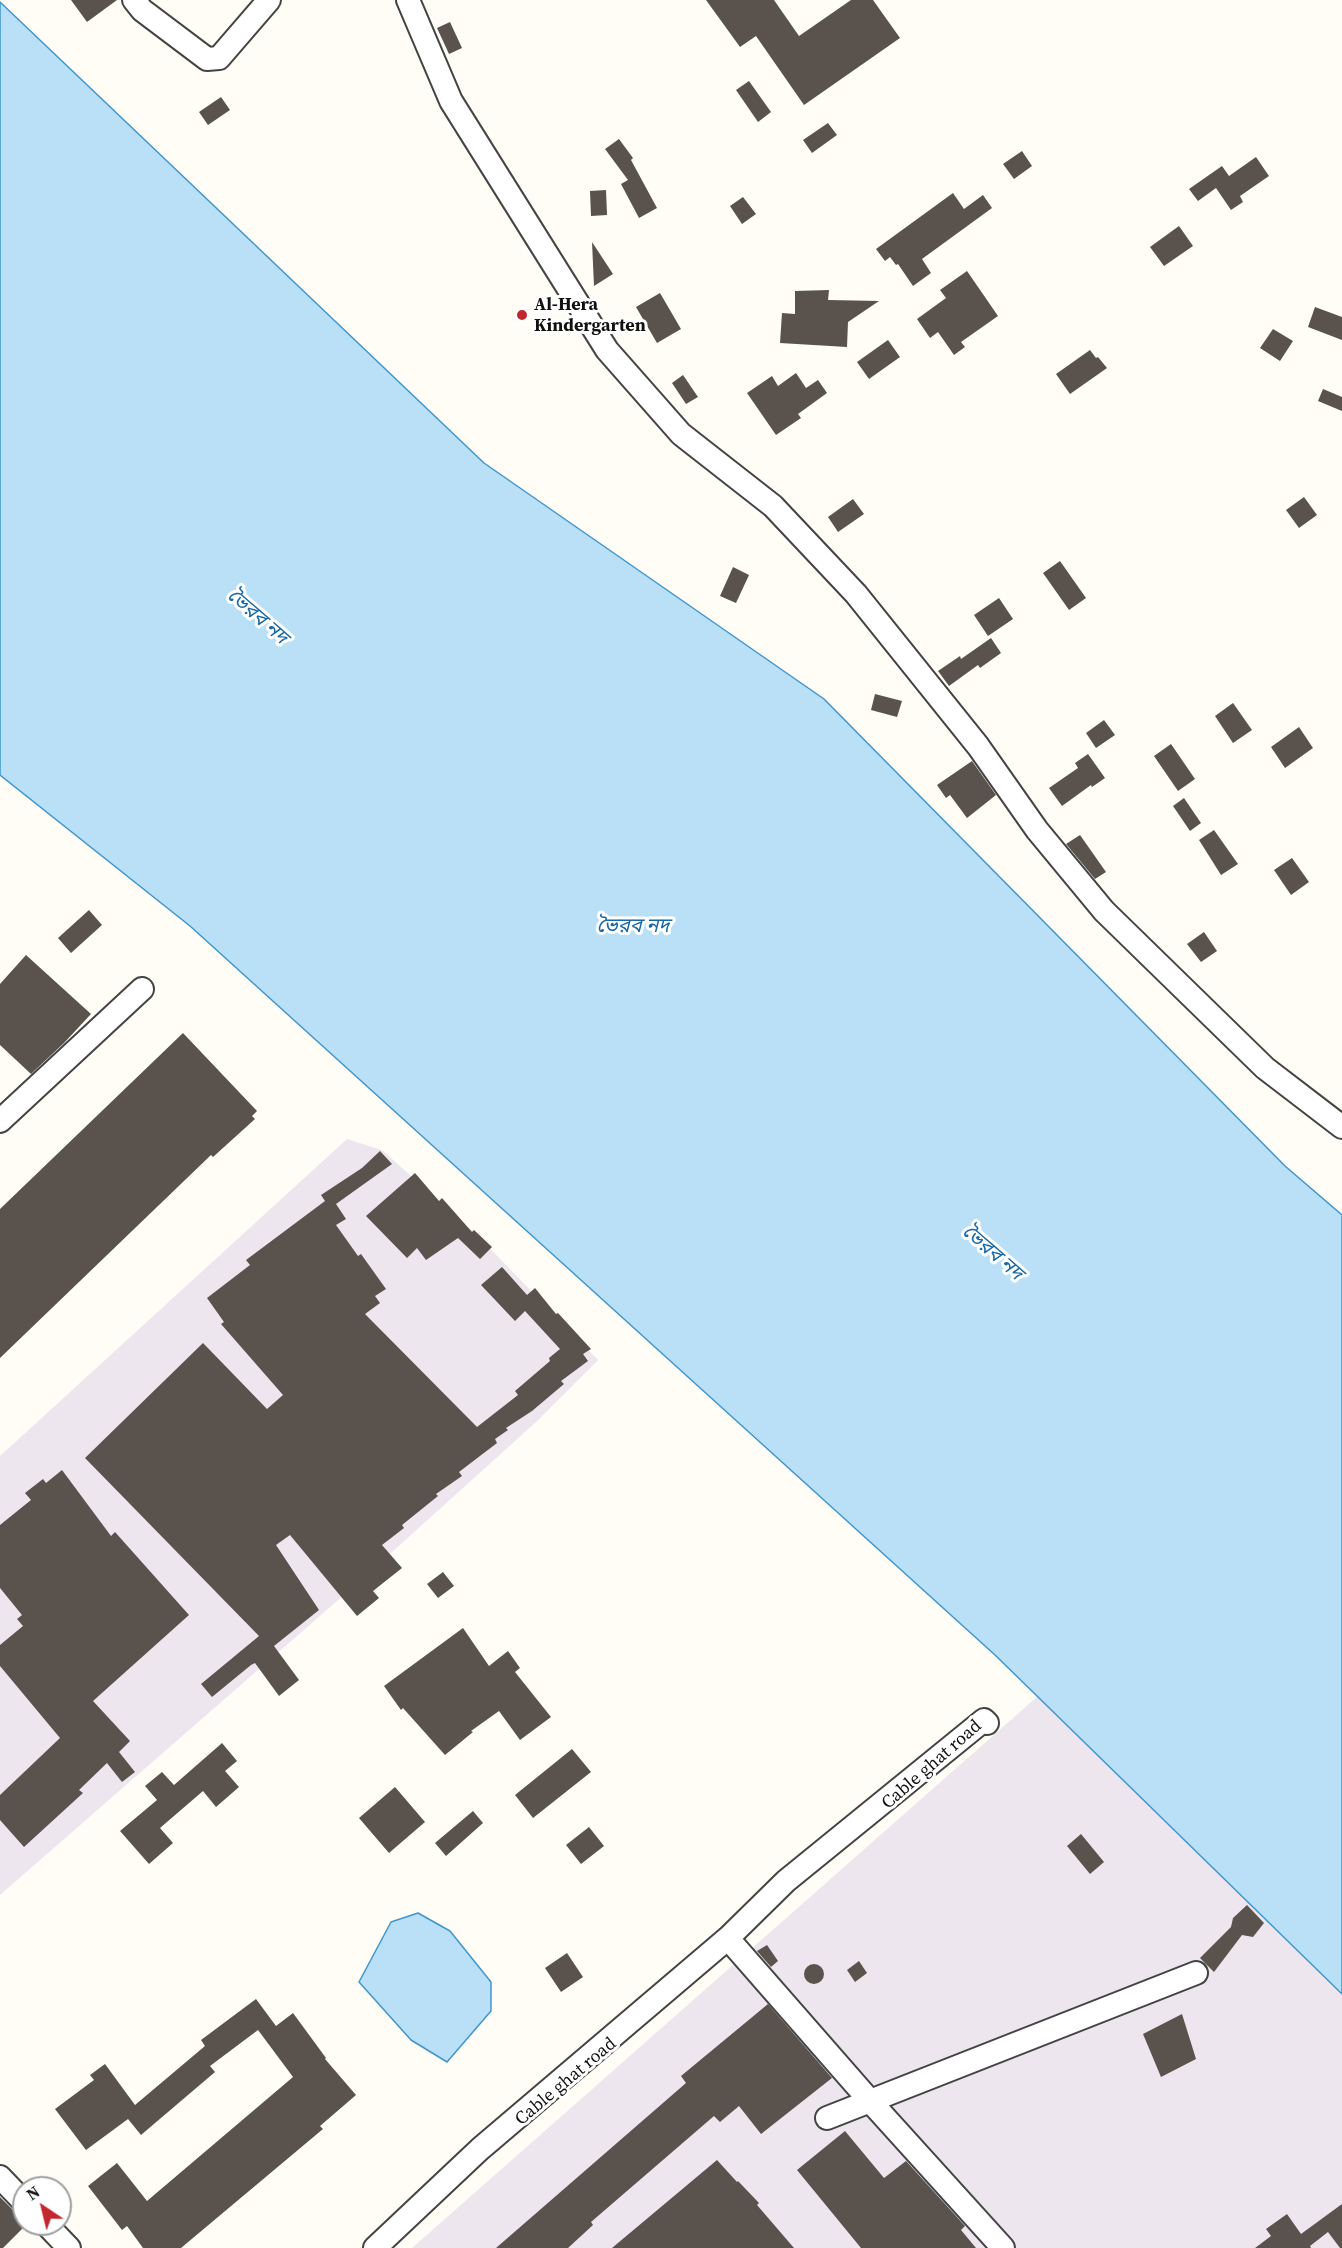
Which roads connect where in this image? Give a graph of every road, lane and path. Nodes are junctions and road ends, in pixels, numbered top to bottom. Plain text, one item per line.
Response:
1 (134, 0) edge
2 (269, 0) edge
3 (408, 0) edge
4 (142, 989) dead end
5 (0, 1122) edge
6 (1342, 1127) edge
7 (731, 1942) junction
8 (1196, 1973) dead end
9 (870, 2101) junction
10 (827, 2118) dead end
11 (0, 2177) edge
12 (12, 2190) edge
13 (58, 2236) edge
14 (69, 2248) edge
15 (375, 2248) edge
16 (382, 2248) edge
17 (1003, 2248) edge

1 - 2 street
3 - 6 street
4 - 5 street
7 - 9 street
7 - 15 street, Cable ghat road
7 - 16 street, Cable ghat road
8 - 9 street
9 - 10 street
9 - 17 street
11 - 12 street
13 - 14 street

